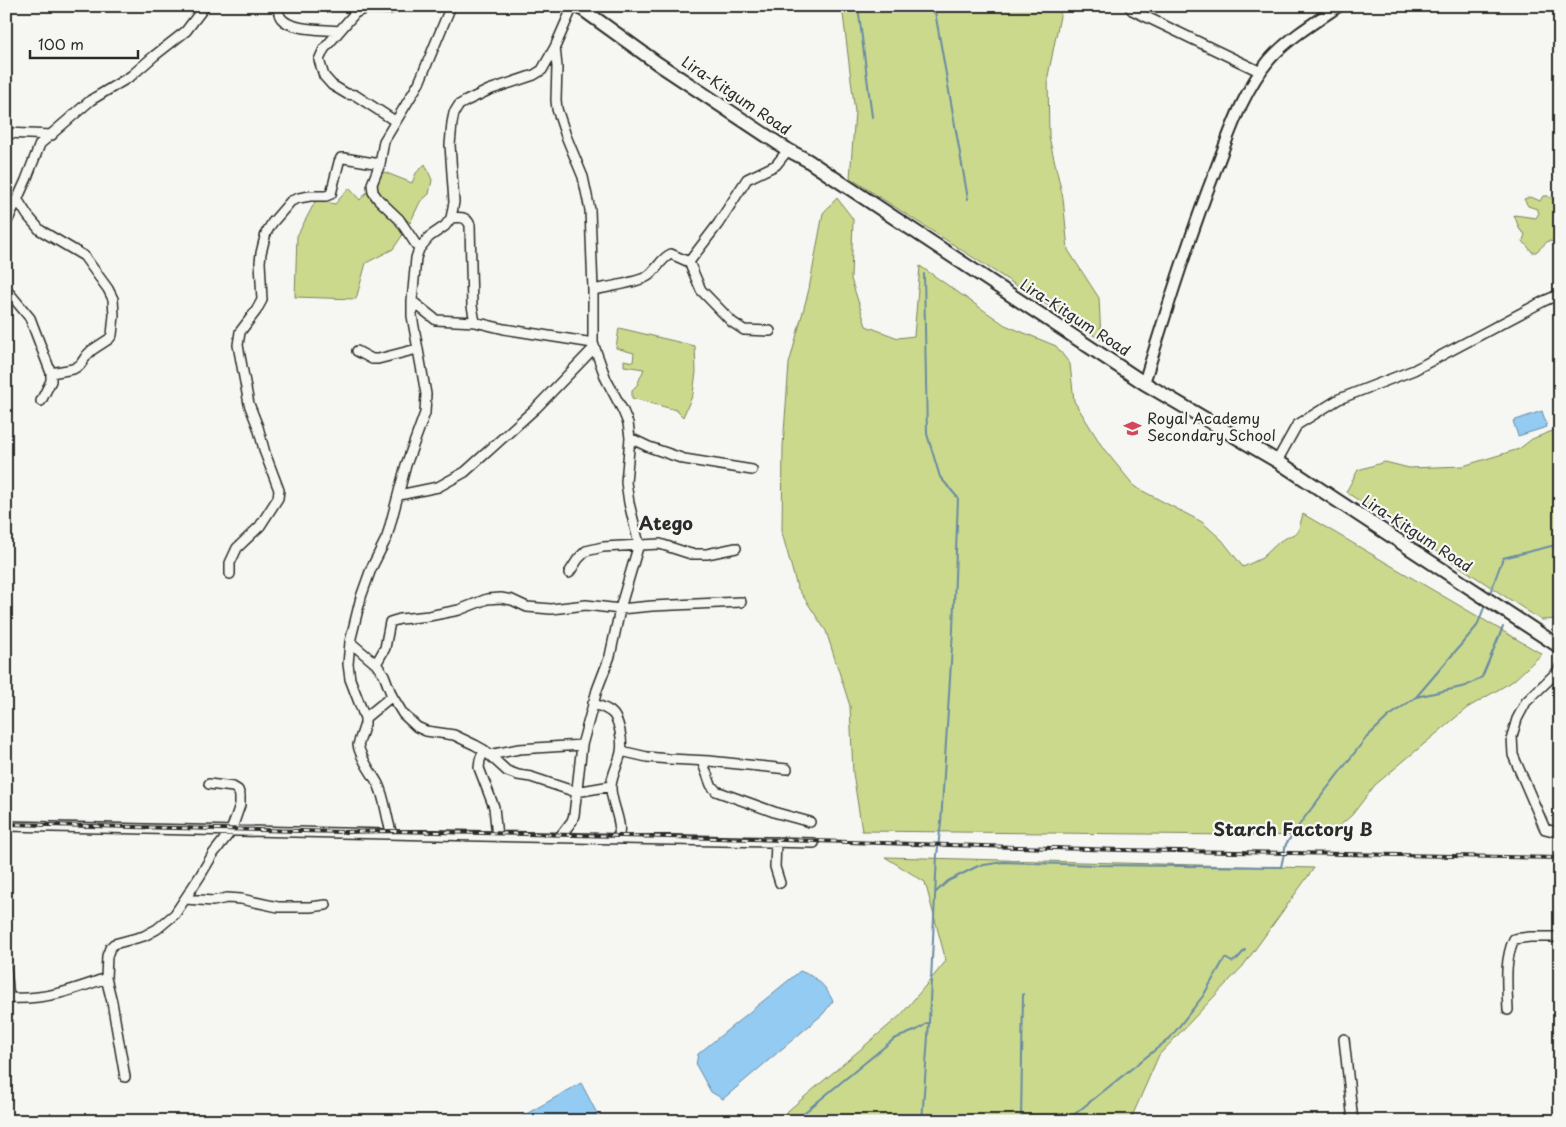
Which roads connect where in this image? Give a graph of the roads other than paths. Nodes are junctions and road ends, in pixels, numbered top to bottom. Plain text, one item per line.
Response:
1 (205, 6) edge
2 (277, 6) edge
3 (399, 6) edge
4 (451, 6) edge
5 (573, 6) edge
6 (578, 6) edge
7 (1128, 6) edge
8 (1339, 6) edge
9 (364, 7) edge
10 (339, 31) junction
11 (555, 47) junction
12 (1261, 72) junction
13 (395, 121) junction
14 (6, 133) edge
15 (52, 135) junction
16 (788, 150) junction
17 (380, 164) junction
18 (17, 199) junction
19 (451, 218) junction
20 (6, 224) edge
21 (419, 249) junction
22 (689, 262) junction
23 (6, 289) edge
24 (593, 290) junction
25 (1560, 294) edge
26 (412, 300) junction
27 (475, 322) junction
28 (770, 331) dead end
29 (594, 345) junction
30 (417, 349) junction
31 (357, 351) dead end
32 (51, 373) junction
33 (1144, 383) junction
34 (41, 401) dead end
35 (630, 438) junction
36 (1277, 461) junction
37 (752, 470) dead end
38 (398, 495) junction
39 (639, 544) junction
40 (736, 548) dead end
41 (569, 573) dead end
42 (230, 574) dead end
43 (741, 602) dead end
44 (620, 609) junction
45 (350, 642) junction
46 (1560, 647) edge
47 (376, 664) junction
48 (1560, 667) edge
49 (392, 696) junction
50 (593, 703) junction
51 (365, 718) junction
52 (582, 745) junction
53 (621, 751) junction
54 (486, 753) junction
55 (702, 761) junction
56 (787, 770) dead end
57 (209, 784) dead end
58 (611, 786) junction
59 (576, 792) junction
60 (810, 822) dead end
61 (6, 826) edge
62 (231, 831) junction
63 (390, 834) junction
64 (1560, 834) edge
65 (497, 837) junction
66 (559, 838) junction
67 (618, 839) junction
68 (776, 842) junction
69 (814, 843) dead end
70 (780, 883) dead end
71 (186, 899) junction
72 (326, 905) dead end
73 (1560, 937) edge
74 (6, 969) edge
75 (106, 978) junction
76 (8, 999) edge
77 (1508, 1010) dead end
78 (1344, 1039) dead end
79 (125, 1077) dead end
80 (1353, 1121) edge

1 - 15 street
2 - 10 street
3 - 9 street
4 - 13 street
5 - 11 street
6 - 16 main road, Lira-Kitgum Road
7 - 12 street
8 - 12 street
9 - 10 street
10 - 13 street
11 - 19 street
11 - 24 street
12 - 33 street
13 - 17 street
14 - 15 street
15 - 18 street
16 - 22 street
16 - 33 main road, Lira-Kitgum Road
17 - 21 street
17 - 42 street
18 - 20 street
18 - 32 street
19 - 21 street
19 - 27 street
21 - 26 street
22 - 24 street
22 - 28 street
23 - 32 street
24 - 29 street
25 - 36 street
26 - 27 street
26 - 30 street
27 - 29 street
29 - 35 street
29 - 38 street
30 - 31 street
30 - 38 street
32 - 34 street
33 - 36 main road, Lira-Kitgum Road
35 - 37 street
35 - 39 street
36 - 46 main road, Lira-Kitgum Road
38 - 45 street
39 - 40 street
39 - 41 street
39 - 44 street
43 - 44 street
44 - 47 street
44 - 50 street
45 - 47 street
45 - 51 street
47 - 49 street
48 - 64 street
49 - 51 street
49 - 54 street
50 - 52 street
50 - 53 street
51 - 63 street
52 - 54 street
52 - 59 street
53 - 55 street
53 - 58 street
54 - 59 street
54 - 65 street
55 - 56 street
55 - 60 street
57 - 62 street
58 - 59 street
58 - 67 street
59 - 66 street
61 - 62 street
62 - 63 street
62 - 71 street
63 - 65 street
65 - 66 street
66 - 67 street
67 - 68 street
68 - 69 street
68 - 70 street
71 - 72 street
71 - 75 street
73 - 77 street
74 - 76 street
75 - 76 street
75 - 79 street
78 - 80 street

